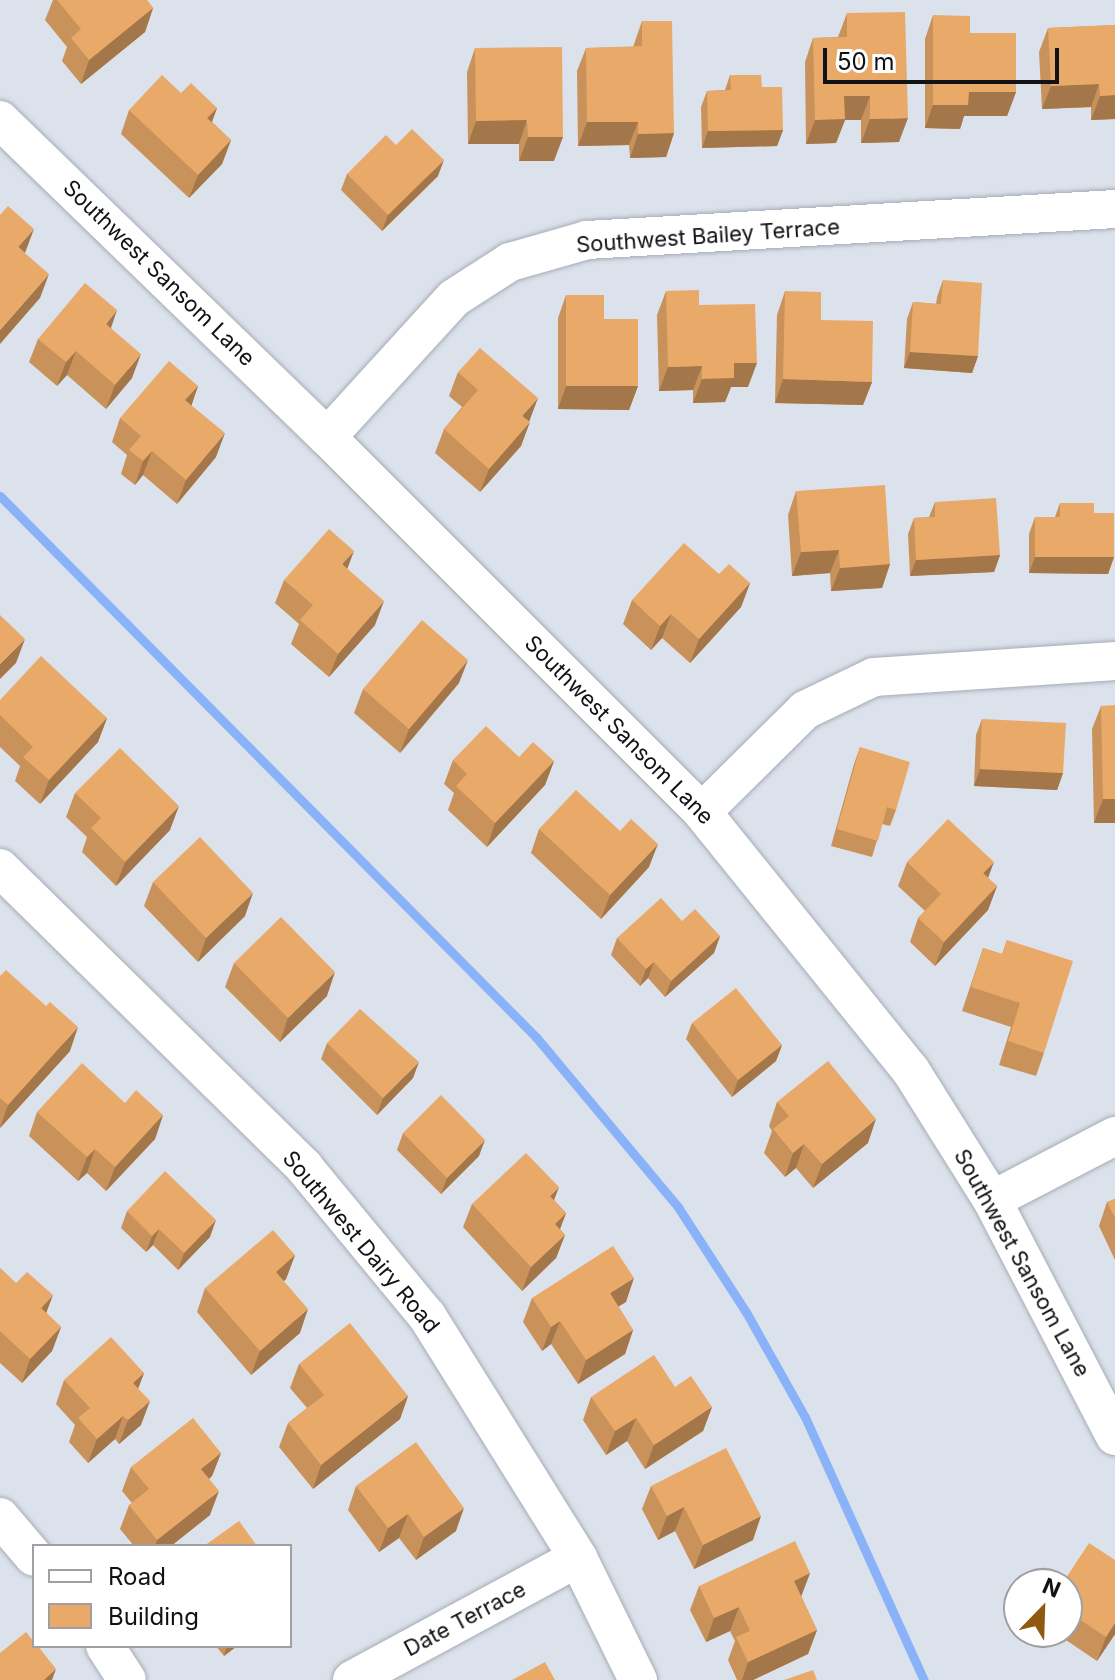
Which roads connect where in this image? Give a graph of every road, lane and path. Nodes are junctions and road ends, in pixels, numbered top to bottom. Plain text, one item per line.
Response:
1 (0, 120) edge
2 (1115, 209) edge
3 (327, 437) junction
4 (1115, 661) edge
5 (702, 812) junction
6 (0, 868) edge
7 (1115, 1136) edge
8 (992, 1200) junction
9 (1115, 1436) edge
10 (0, 1517) edge
11 (32, 1555) edge
12 (578, 1558) junction
13 (106, 1648) edge
14 (127, 1680) edge
15 (352, 1680) edge
16 (638, 1680) edge

1 - 3 street, Southwest Sansom Lane
2 - 3 street, Southwest Bailey Terrace
3 - 5 street, Southwest Sansom Lane
4 - 5 street
5 - 8 street, Southwest Sansom Lane
6 - 12 street, Southwest Dairy Road
7 - 8 street
8 - 9 street, Southwest Sansom Lane
10 - 11 street
12 - 15 street, Date Terrace
12 - 16 street, Southwest Dairy Road
13 - 14 street

